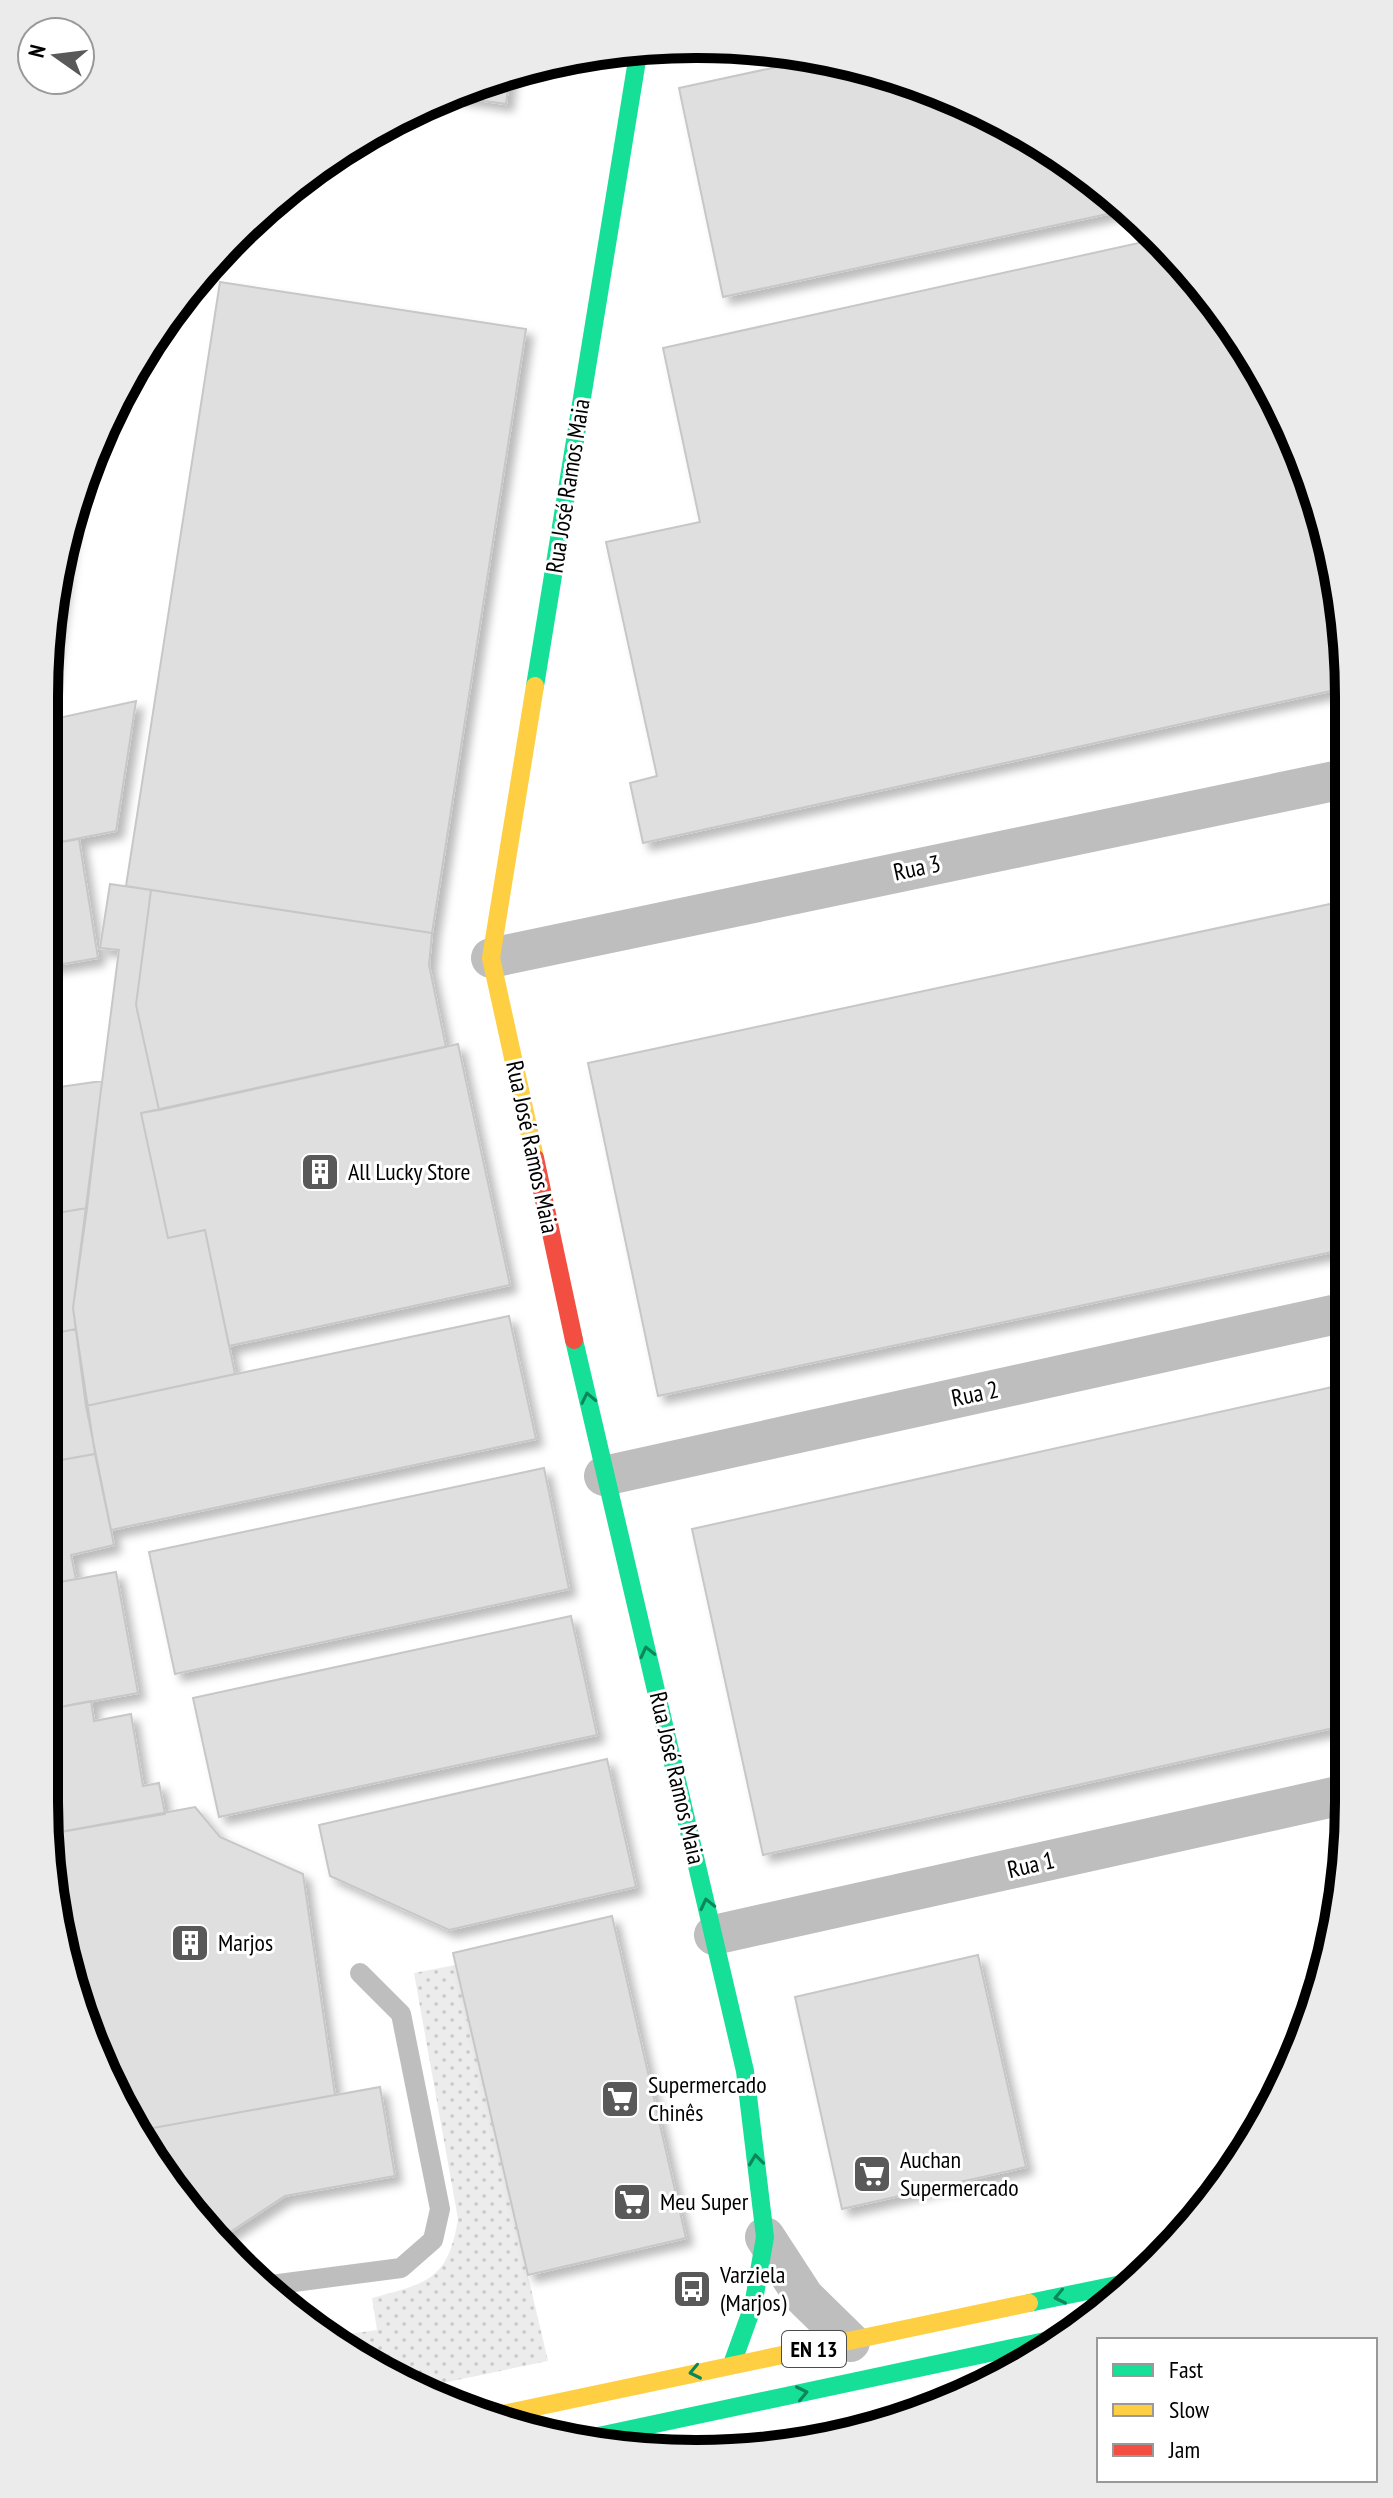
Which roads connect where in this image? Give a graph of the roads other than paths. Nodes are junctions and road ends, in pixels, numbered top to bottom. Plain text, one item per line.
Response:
1 (637, 61) edge
2 (1335, 781) edge
3 (491, 958) junction
4 (1335, 1314) edge
5 (604, 1476) junction
6 (1335, 1797) edge
7 (714, 1935) junction
8 (360, 1973) dead end
9 (765, 2237) junction
10 (278, 2284) edge
11 (1112, 2286) edge
12 (850, 2342) junction
13 (1033, 2343) edge
14 (732, 2364) junction
15 (682, 2396) dead end
16 (623, 2411) dead end
17 (511, 2412) edge
18 (585, 2430) edge
19 (586, 2430) edge

1 - 3 street, Rua José Ramos Maia
2 - 3 street, Rua 3
5 -> 3 street, Rua José Ramos Maia
4 - 5 street, Rua 2
7 -> 5 street, Rua José Ramos Maia
6 - 7 street, Rua 1
9 -> 7 street, Rua José Ramos Maia
8 - 10 lane
9 - 12 street, Rua José Ramos Maia
9 - 14 street, Rua José Ramos Maia
11 -> 12 street, EN 13
12 - 14 street, EN 13
19 -> 13 street, EN 13
14 - 15 street
14 -> 17 street, EN 13
16 - 18 street

